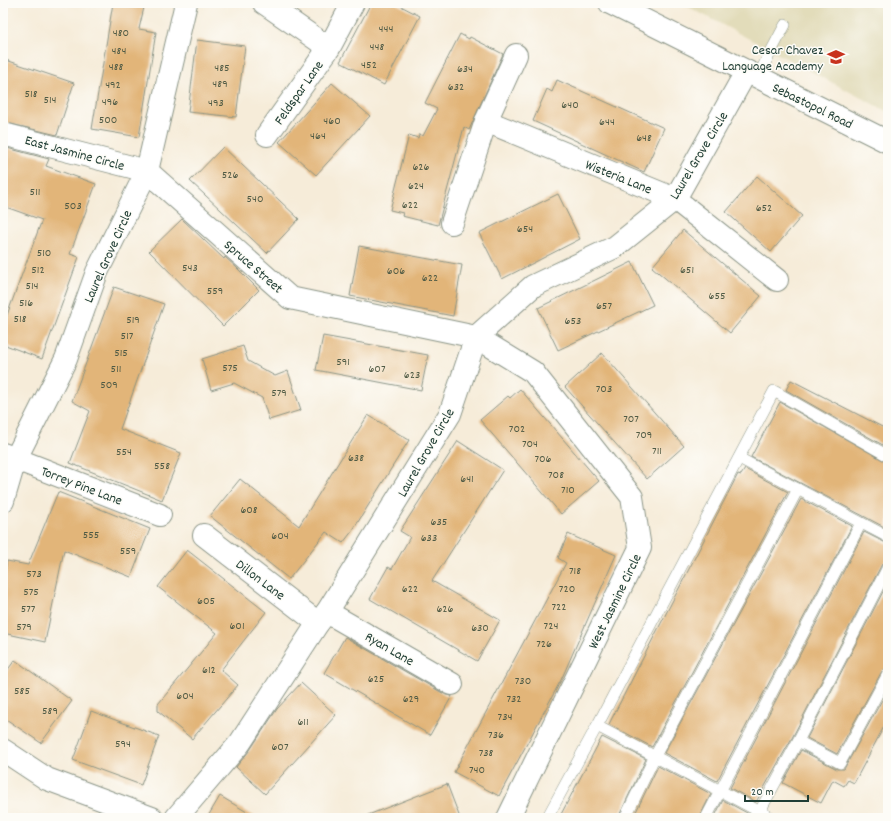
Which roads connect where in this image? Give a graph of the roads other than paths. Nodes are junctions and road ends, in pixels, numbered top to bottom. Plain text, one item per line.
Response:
1 (186, 3) edge
2 (264, 3) edge
3 (353, 3) edge
4 (610, 3) edge
5 (785, 25) dead end
6 (329, 48) junction
7 (516, 54) dead end
8 (752, 75) junction
9 (486, 122) junction
10 (3, 134) edge
11 (267, 135) dead end
12 (888, 142) edge
13 (147, 171) junction
14 (675, 199) junction
15 (452, 223) dead end
16 (777, 280) dead end
17 (476, 337) junction
18 (888, 456) edge
19 (9, 457) edge
20 (739, 458) junction
21 (798, 489) junction
22 (3, 501) edge
23 (160, 515) dead end
24 (861, 523) junction
25 (204, 535) dead end
26 (888, 537) edge
27 (888, 567) edge
28 (323, 618) junction
29 (888, 674) edge
30 (452, 684) dead end
31 (597, 726) junction
32 (798, 741) junction
33 (3, 750) edge
34 (655, 756) junction
35 (721, 791) junction
36 (760, 812) junction
37 (152, 818) edge
38 (176, 818) edge
39 (508, 818) edge
40 (547, 818) edge
41 (625, 818) edge
42 (706, 818) edge
43 (772, 818) edge

1 - 13 street, Laurel Grove Circle
2 - 6 street, Feldspar Lane
3 - 6 street, Feldspar Lane
4 - 8 street, Sebastopol Road
5 - 8 lane
6 - 11 street, Feldspar Lane
7 - 9 street
8 - 12 street, Sebastopol Road
8 - 14 street, Laurel Grove Circle
9 - 14 street, Wisteria Lane
9 - 15 street
10 - 13 street, East Jasmine Circle
13 - 17 street, Spruce Street
13 - 19 street, Laurel Grove Circle
14 - 16 street, Wisteria Lane
14 - 17 street, Laurel Grove Circle
17 - 28 street, Laurel Grove Circle
17 - 39 street, West Jasmine Circle
18 - 20 lane
19 - 22 street, Laurel Grove Circle
19 - 23 street, Torrey Pine Lane
20 - 21 lane
20 - 31 lane
21 - 24 lane
21 - 34 lane
24 - 26 lane
24 - 35 lane
25 - 28 street, Dillon Lane
27 - 32 lane
28 - 30 street, Ryan Lane
28 - 38 street, Laurel Grove Circle
29 - 32 lane
31 - 34 lane
31 - 40 lane
32 - 36 lane
33 - 37 street
34 - 35 lane
34 - 41 lane
35 - 36 lane
35 - 42 lane
36 - 43 lane

